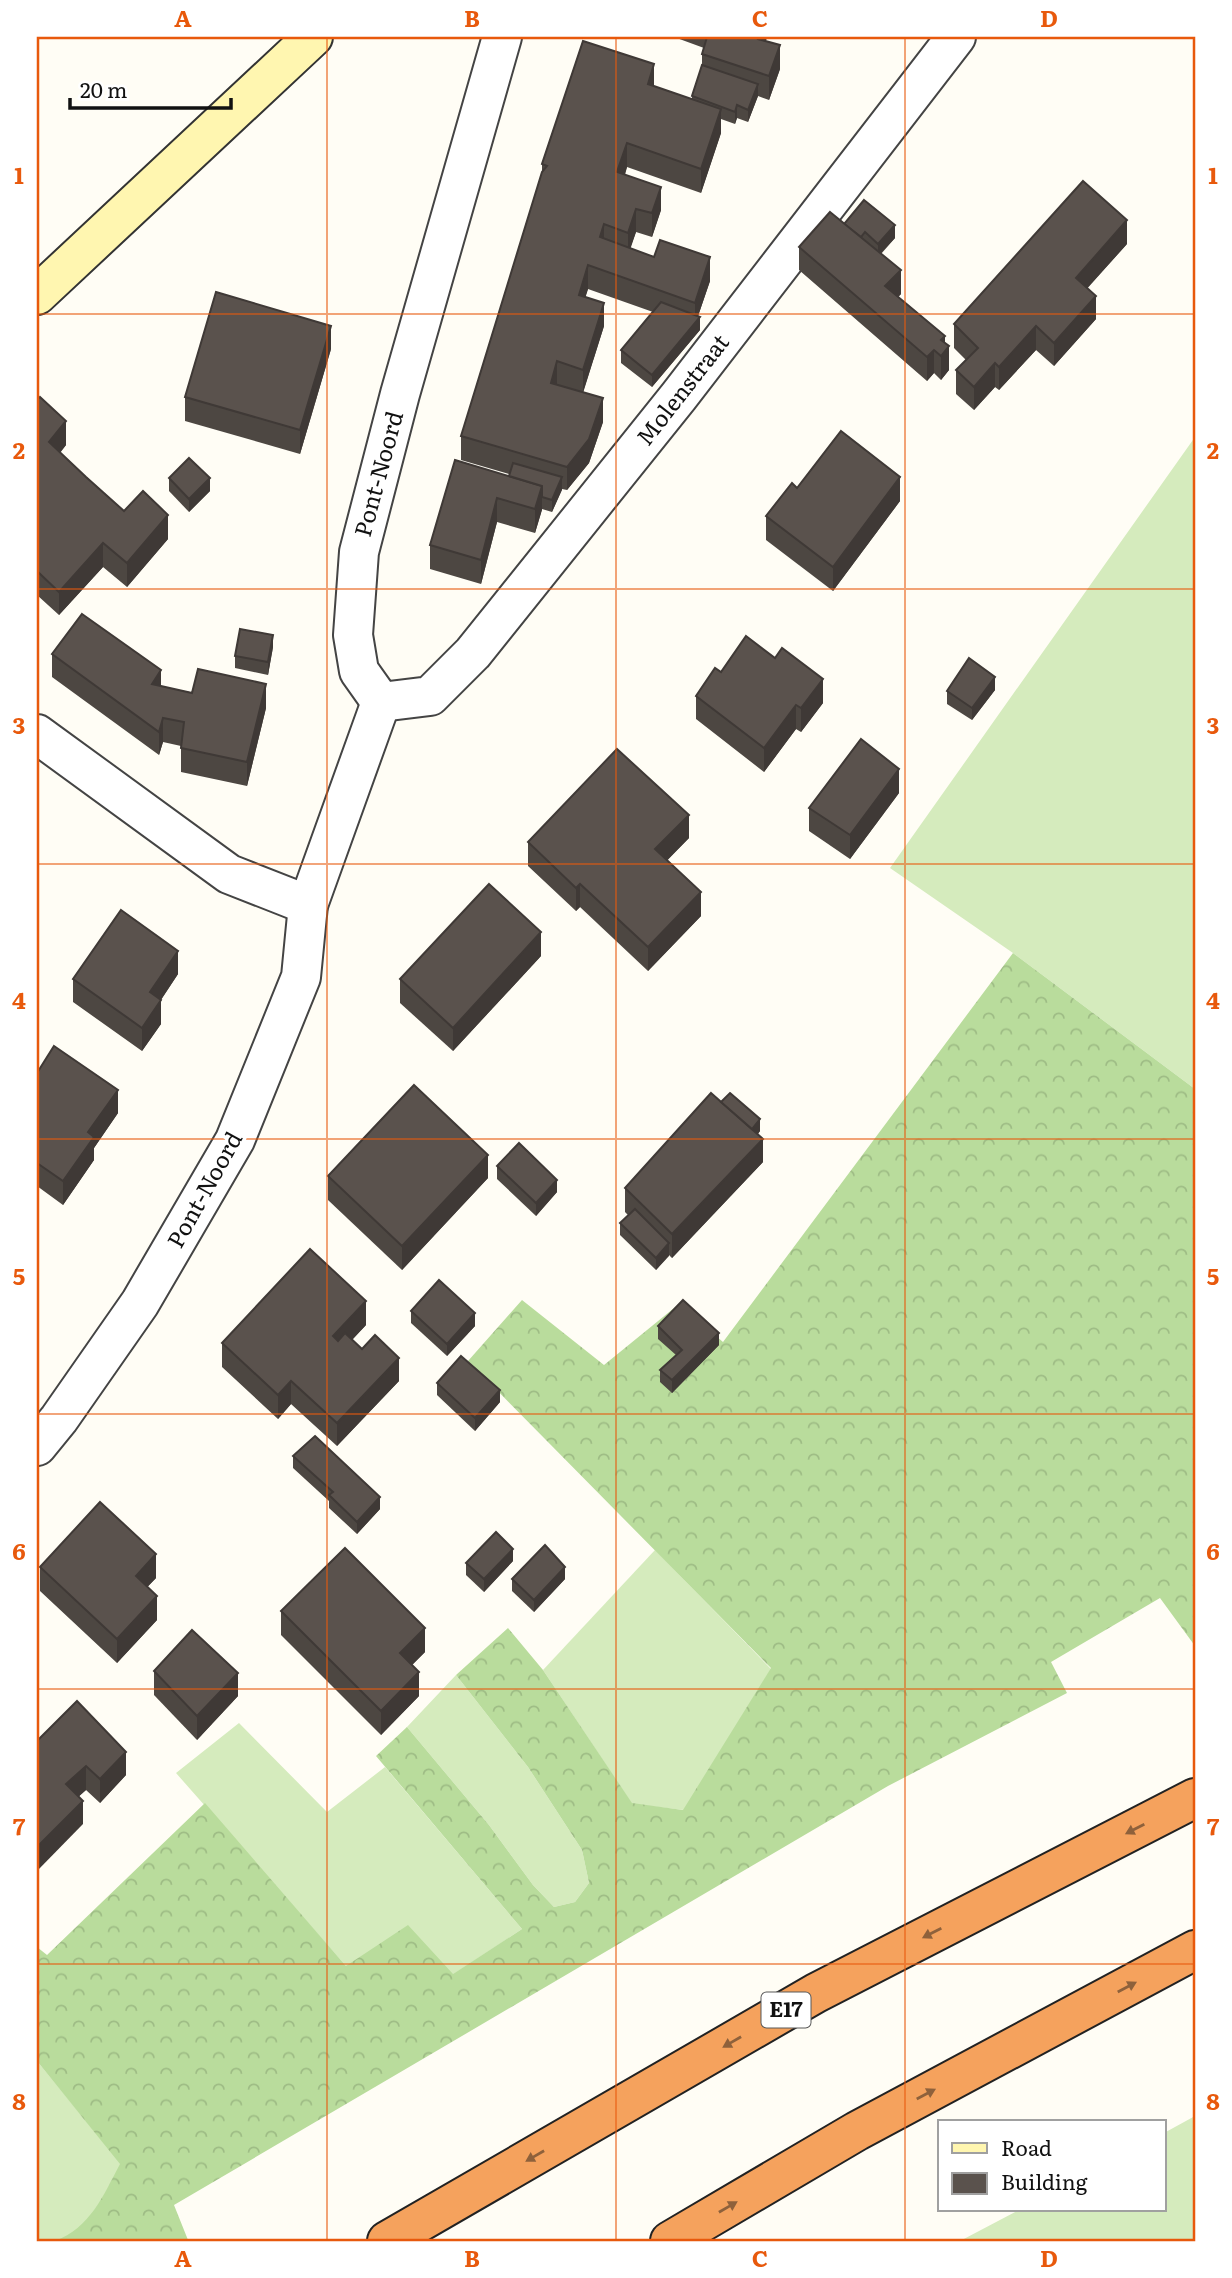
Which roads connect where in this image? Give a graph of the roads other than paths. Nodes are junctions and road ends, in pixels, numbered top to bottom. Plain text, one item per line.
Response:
1 (313, 37) edge
2 (502, 37) edge
3 (956, 37) edge
4 (37, 295) edge
5 (382, 702) junction
6 (37, 734) edge
7 (308, 905) junction
8 (37, 1446) edge
9 (1195, 1798) edge
10 (1195, 1950) edge
11 (387, 2241) edge
12 (670, 2241) edge

1 - 4 street
2 - 5 street, Pont-Noord
3 - 5 street, Molenstraat
5 - 7 street, Pont-Noord
6 - 7 street
7 - 8 street, Pont-Noord
9 -> 11 highway, E17
12 -> 10 highway

